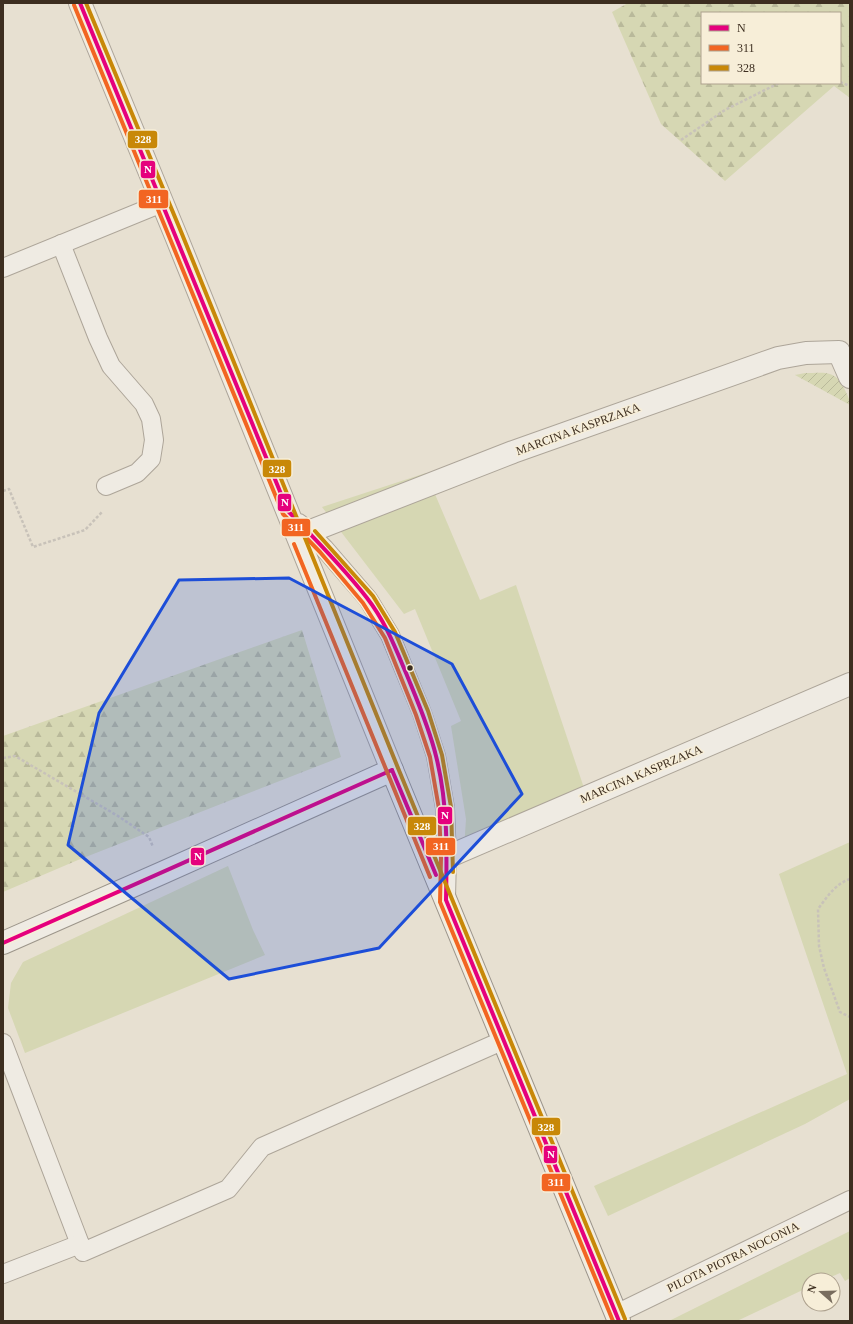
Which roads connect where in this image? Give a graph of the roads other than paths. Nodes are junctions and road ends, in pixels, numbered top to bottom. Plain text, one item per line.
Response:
1 (80, 3) edge
2 (162, 203) junction
3 (61, 244) junction
4 (3, 268) edge
5 (850, 377) edge
6 (106, 486) dead end
7 (303, 534) junction
8 (850, 684) edge
9 (392, 770) junction
10 (439, 861) junction
11 (3, 943) edge
12 (504, 1040) junction
13 (3, 1043) edge
14 (850, 1200) edge
15 (80, 1244) junction
16 (3, 1274) edge
17 (618, 1317) edge

1 - 2 street
2 - 3 lane
2 - 7 street
3 - 4 lane
3 - 6 lane
5 - 7 street, MARCINA KASPRZAKA
7 - 9 street
7 - 10 lane
8 - 10 street, MARCINA KASPRZAKA
9 - 10 street
9 - 11 street
10 - 12 street
12 - 15 lane
12 - 17 street
13 - 15 lane
14 - 17 lane, PILOTA PIOTRA NOCONIA
15 - 16 lane

